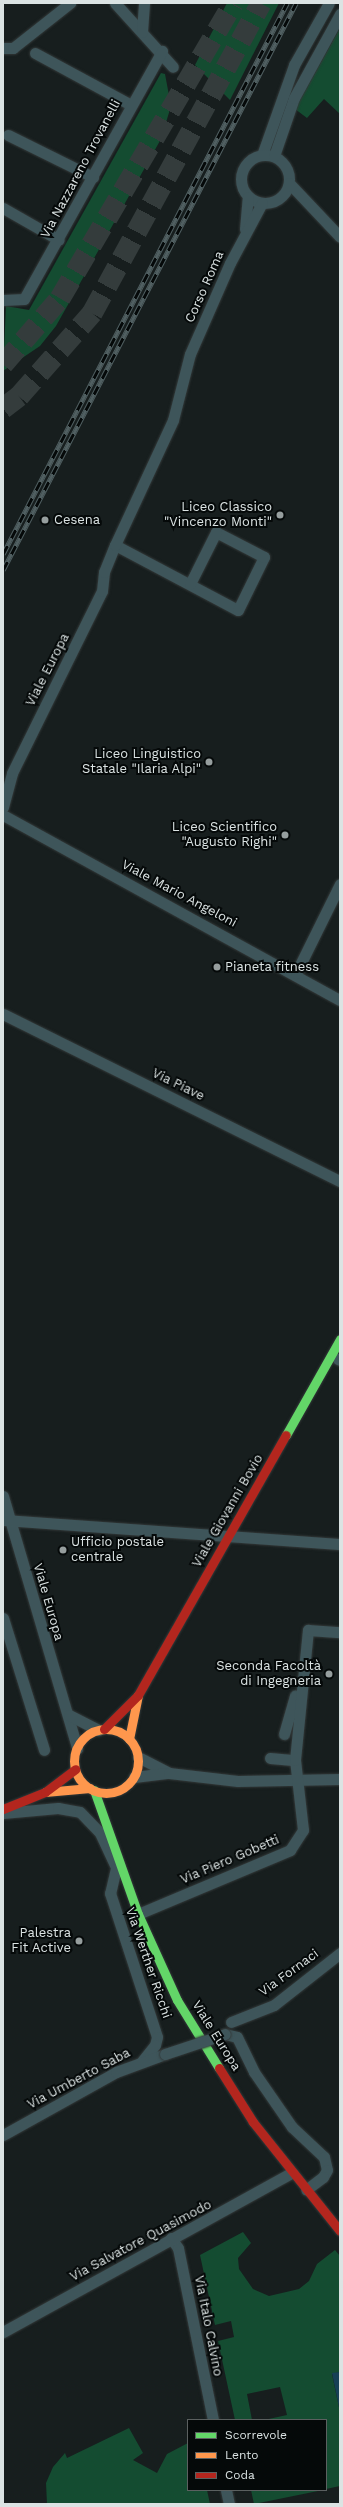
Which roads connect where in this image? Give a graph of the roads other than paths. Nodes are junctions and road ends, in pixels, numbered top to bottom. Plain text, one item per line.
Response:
1 (70, 3) edge
2 (115, 3) edge
3 (144, 3) edge
4 (329, 3) edge
5 (340, 14) edge
6 (142, 32) junction
7 (3, 48) edge
8 (162, 51) junction
9 (35, 53) dead end
10 (173, 67) dead end
11 (131, 105) junction
12 (8, 135) dead end
13 (262, 155) junction
14 (274, 156) junction
15 (93, 177) junction
16 (289, 183) junction
17 (284, 194) junction
18 (298, 195) junction
19 (248, 197) junction
20 (262, 203) junction
21 (3, 208) edge
22 (245, 232) junction
23 (340, 237) edge
24 (59, 240) junction
25 (3, 300) edge
26 (115, 545) junction
27 (190, 584) junction
28 (3, 807) edge
29 (3, 815) edge
30 (340, 884) edge
31 (296, 973) junction
32 (340, 1000) edge
33 (3, 1014) edge
34 (340, 1182) edge
35 (340, 1339) edge
36 (3, 1496) edge
37 (7, 1520) edge
38 (227, 1538) junction
39 (340, 1544) edge
40 (3, 1618) edge
41 (340, 1632) edge
42 (138, 1695) junction
43 (300, 1696) junction
44 (69, 1715) junction
45 (101, 1730) junction
46 (296, 1735) junction
47 (129, 1739) junction
48 (77, 1748) junction
49 (44, 1750) dead end
50 (138, 1757) junction
51 (270, 1758) dead end
52 (295, 1760) junction
53 (75, 1769) junction
54 (169, 1772) junction
55 (134, 1777) junction
56 (340, 1779) edge
57 (298, 1782) junction
58 (124, 1787) junction
59 (92, 1789) junction
60 (45, 1792) junction
61 (115, 1803) dead end
62 (3, 1809) edge
63 (3, 1813) edge
64 (113, 1813) dead end
65 (112, 1831) junction
66 (116, 1868) junction
67 (138, 1914) junction
68 (340, 1953) edge
69 (230, 2022) dead end
70 (141, 2062) junction
71 (3, 2135) edge
72 (291, 2173) junction
73 (306, 2190) junction
74 (340, 2231) edge
75 (172, 2238) junction
76 (3, 2332) edge
77 (212, 2419) edge
78 (226, 2491) edge
79 (229, 2504) edge

1 - 7 street
2 - 6 street
3 - 6 street
4 - 13 street
5 - 14 street
6 - 8 street
8 - 10 street
8 - 11 street, Via Nazzareno Trovanelli
9 - 11 street
11 - 15 street, Via Nazzareno Trovanelli
12 - 15 street
13 - 14 street
13 - 19 street
14 - 16 street
15 - 24 street, Via Nazzareno Trovanelli
16 - 17 street
16 - 18 street
17 - 18 street
17 - 20 street
18 - 23 street
19 - 20 street
19 - 22 street, Corso Roma
20 - 22 street, Corso Roma
21 - 24 street
22 - 26 street, Corso Roma
24 - 25 street, Via Nazzareno Trovanelli
26 - 27 street
26 - 28 street, Viale Europa
27 - 27 street
29 - 31 street, Viale Mario Angeloni
30 - 31 street
31 - 32 street, Viale Mario Angeloni
33 - 34 street, Via Piave
35 - 38 main road, Viale Giovanni Bovio
36 - 37 street, Viale Europa
37 - 38 street
37 - 44 street, Viale Europa
38 - 39 street
38 - 42 main road, Viale Giovanni Bovio
40 - 49 street
41 - 43 street, Via Piero Gobetti
42 - 45 main road, Viale Giovanni Bovio
42 - 47 main road, Viale Giovanni Bovio
43 - 46 street, Via Piero Gobetti
43 - 46 street
44 - 45 street
44 - 48 street, Viale Europa
45 - 47 main road
45 - 48 main road
46 - 52 street, Via Piero Gobetti
47 - 50 main road
48 - 53 main road
50 - 54 street
50 - 55 main road
51 - 52 street
52 - 57 street, Via Piero Gobetti
53 - 59 main road
53 - 60 main road
54 - 55 street
54 - 57 street
55 - 58 main road
56 - 57 street
57 - 67 street, Via Piero Gobetti
58 - 59 main road
58 - 61 main road
59 - 60 main road
59 - 65 main road, Viale Europa
60 - 62 main road
63 - 66 street
64 - 65 main road, Viale Europa
65 - 67 main road, Viale Europa
66 - 67 street
66 - 70 street, Via Werther Ricchi
67 - 72 main road, Viale Europa
68 - 69 street, Via Fornaci
70 - 71 street, Via Umberto Saba
70 - 73 street, Via Umberto Saba, bridge
72 - 73 main road, Viale Europa
72 - 75 street, Via Salvatore Quasimodo
73 - 74 main road, Viale Europa
75 - 76 street, Via Salvatore Quasimodo
75 - 77 street, Via Italo Calvino
78 - 79 street

